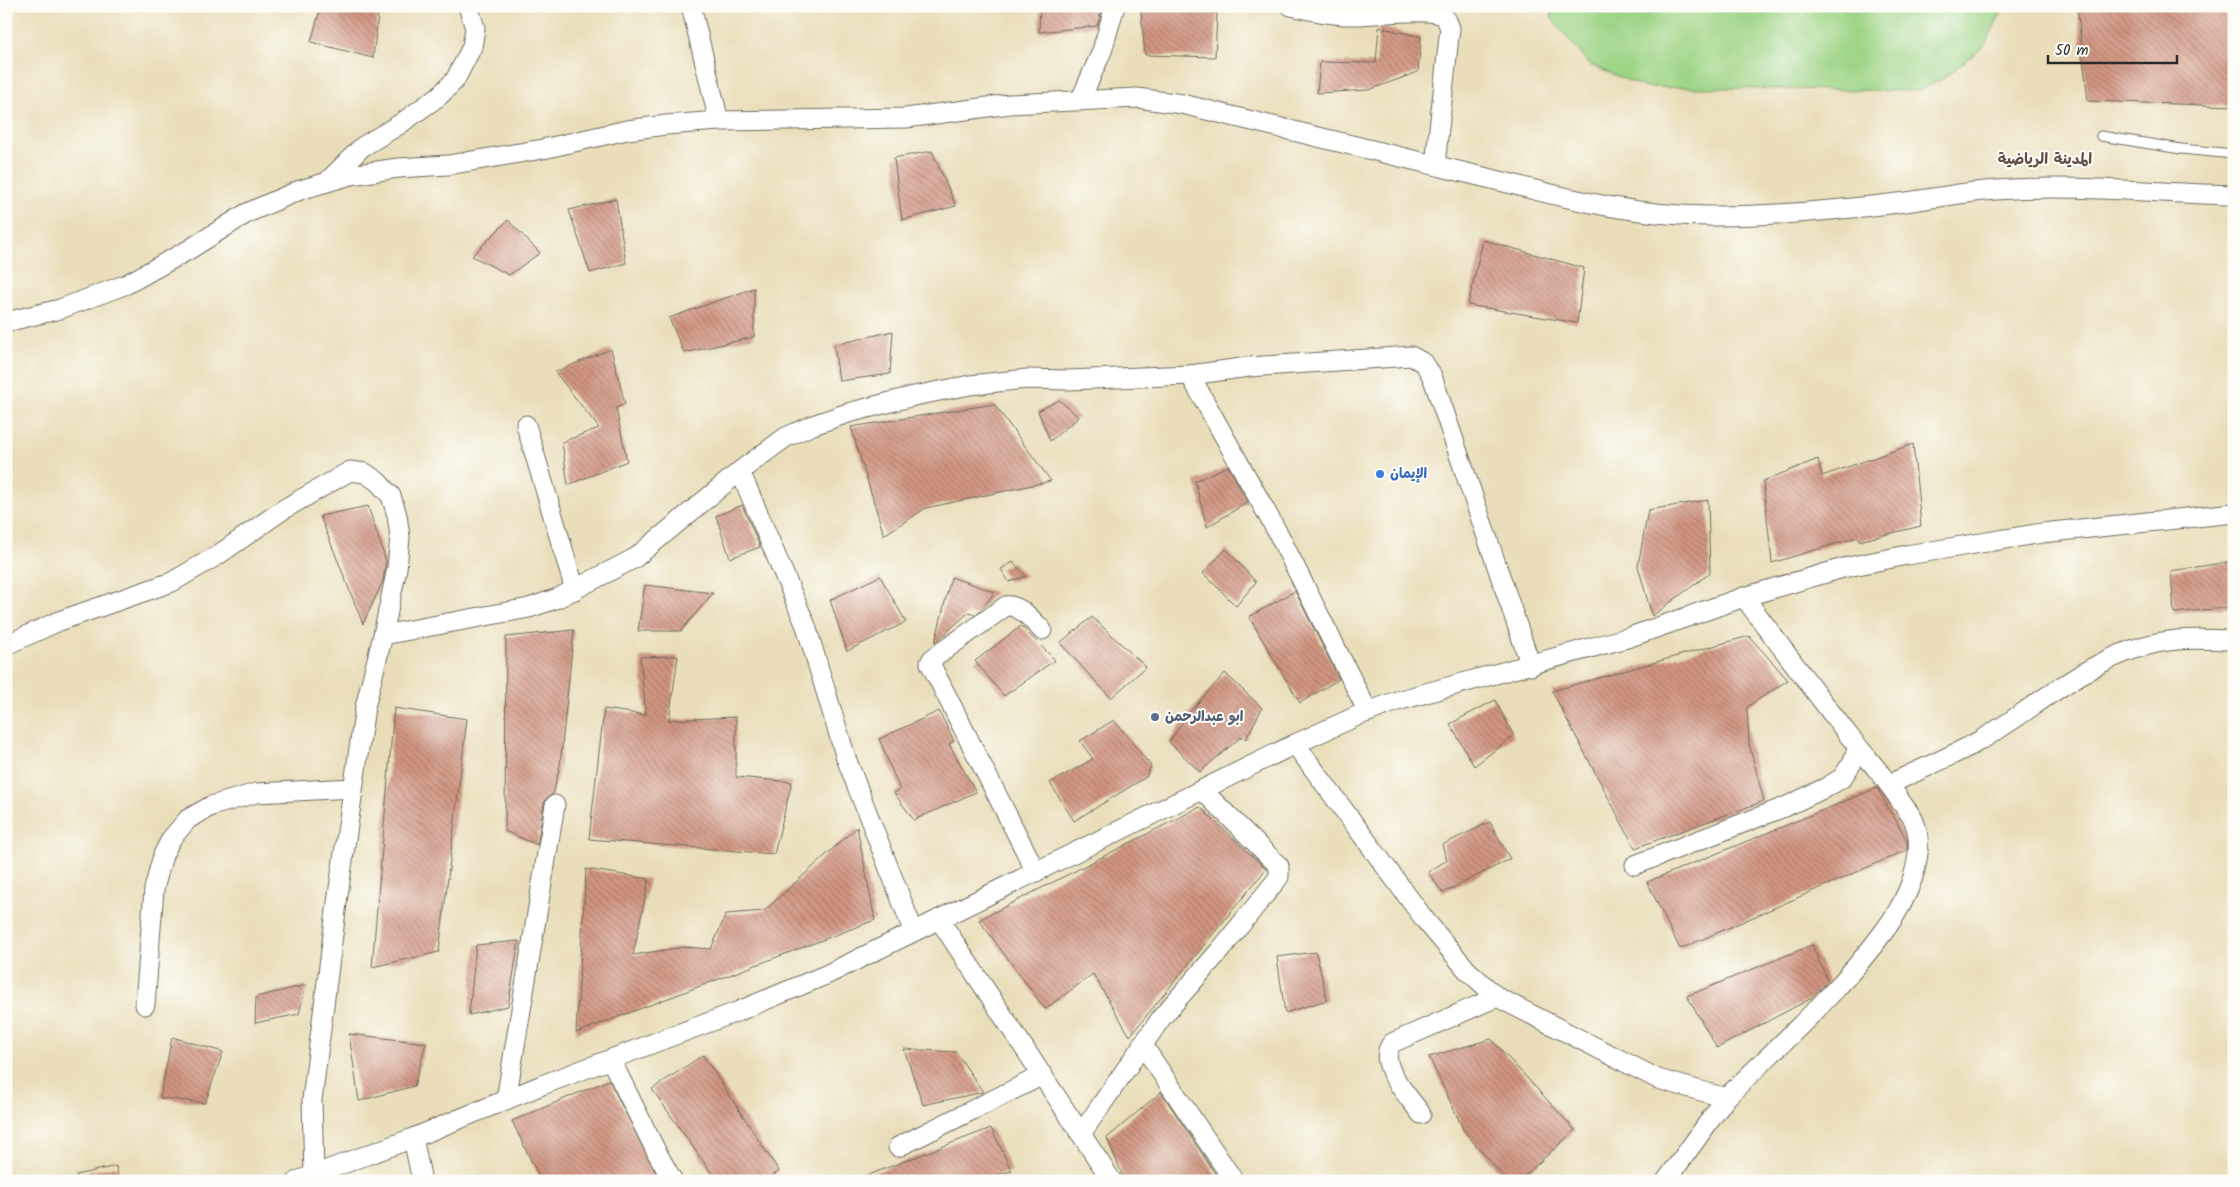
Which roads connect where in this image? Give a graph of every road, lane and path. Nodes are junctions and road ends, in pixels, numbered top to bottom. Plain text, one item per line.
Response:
1 (468, 6) edge
2 (691, 6) edge
3 (1115, 6) edge
4 (1291, 6) edge
5 (1080, 100) junction
6 (719, 121) junction
7 (2101, 136) dead end
8 (2234, 154) edge
9 (1435, 165) junction
10 (328, 181) junction
11 (2234, 195) edge
12 (6, 322) edge
13 (1190, 375) junction
14 (526, 425) dead end
15 (740, 471) junction
16 (2234, 513) edge
17 (575, 590) junction
18 (1744, 598) junction
19 (1042, 630) dead end
20 (384, 636) junction
21 (2234, 640) edge
22 (6, 646) edge
23 (1531, 666) junction
24 (1368, 712) junction
25 (1295, 744) junction
26 (1858, 747) junction
27 (1890, 784) junction
28 (354, 788) junction
29 (1203, 791) junction
30 (556, 805) dead end
31 (1635, 865) dead end
32 (1036, 872) junction
33 (939, 919) junction
34 (913, 930) junction
35 (1497, 997) junction
36 (145, 1005) dead end
37 (1142, 1044) junction
38 (611, 1060) junction
39 (1042, 1075) junction
40 (1726, 1098) junction
41 (506, 1100) junction
42 (1421, 1114) dead end
43 (1081, 1134) junction
44 (413, 1138) junction
45 (898, 1147) dead end
46 (306, 1178) edge
47 (422, 1181) edge
48 (673, 1181) edge
49 (1112, 1181) edge
50 (1234, 1181) edge
51 (1666, 1181) edge

1 - 10 street
2 - 6 street
3 - 5 street
4 - 9 street
5 - 6 street
5 - 9 street
6 - 10 street
7 - 8 lane
9 - 11 street
10 - 12 street
13 - 15 street
13 - 23 street
13 - 24 street
14 - 17 street
15 - 17 street
15 - 34 street
16 - 18 street
17 - 20 street
18 - 23 street
18 - 26 street
19 - 32 street
20 - 22 street
20 - 28 street
21 - 27 street
23 - 24 street
24 - 25 street
25 - 29 street
25 - 35 street
26 - 27 street
26 - 31 street
27 - 40 street
28 - 36 street
28 - 46 street
29 - 32 street
29 - 37 street
30 - 41 street
32 - 33 street
33 - 34 street
33 - 39 street
34 - 38 street
35 - 40 street
35 - 42 street
37 - 43 street
37 - 50 street
38 - 41 street
38 - 48 street
39 - 43 street
39 - 45 street
40 - 51 street
41 - 44 street
43 - 49 street
44 - 46 street
44 - 47 street

